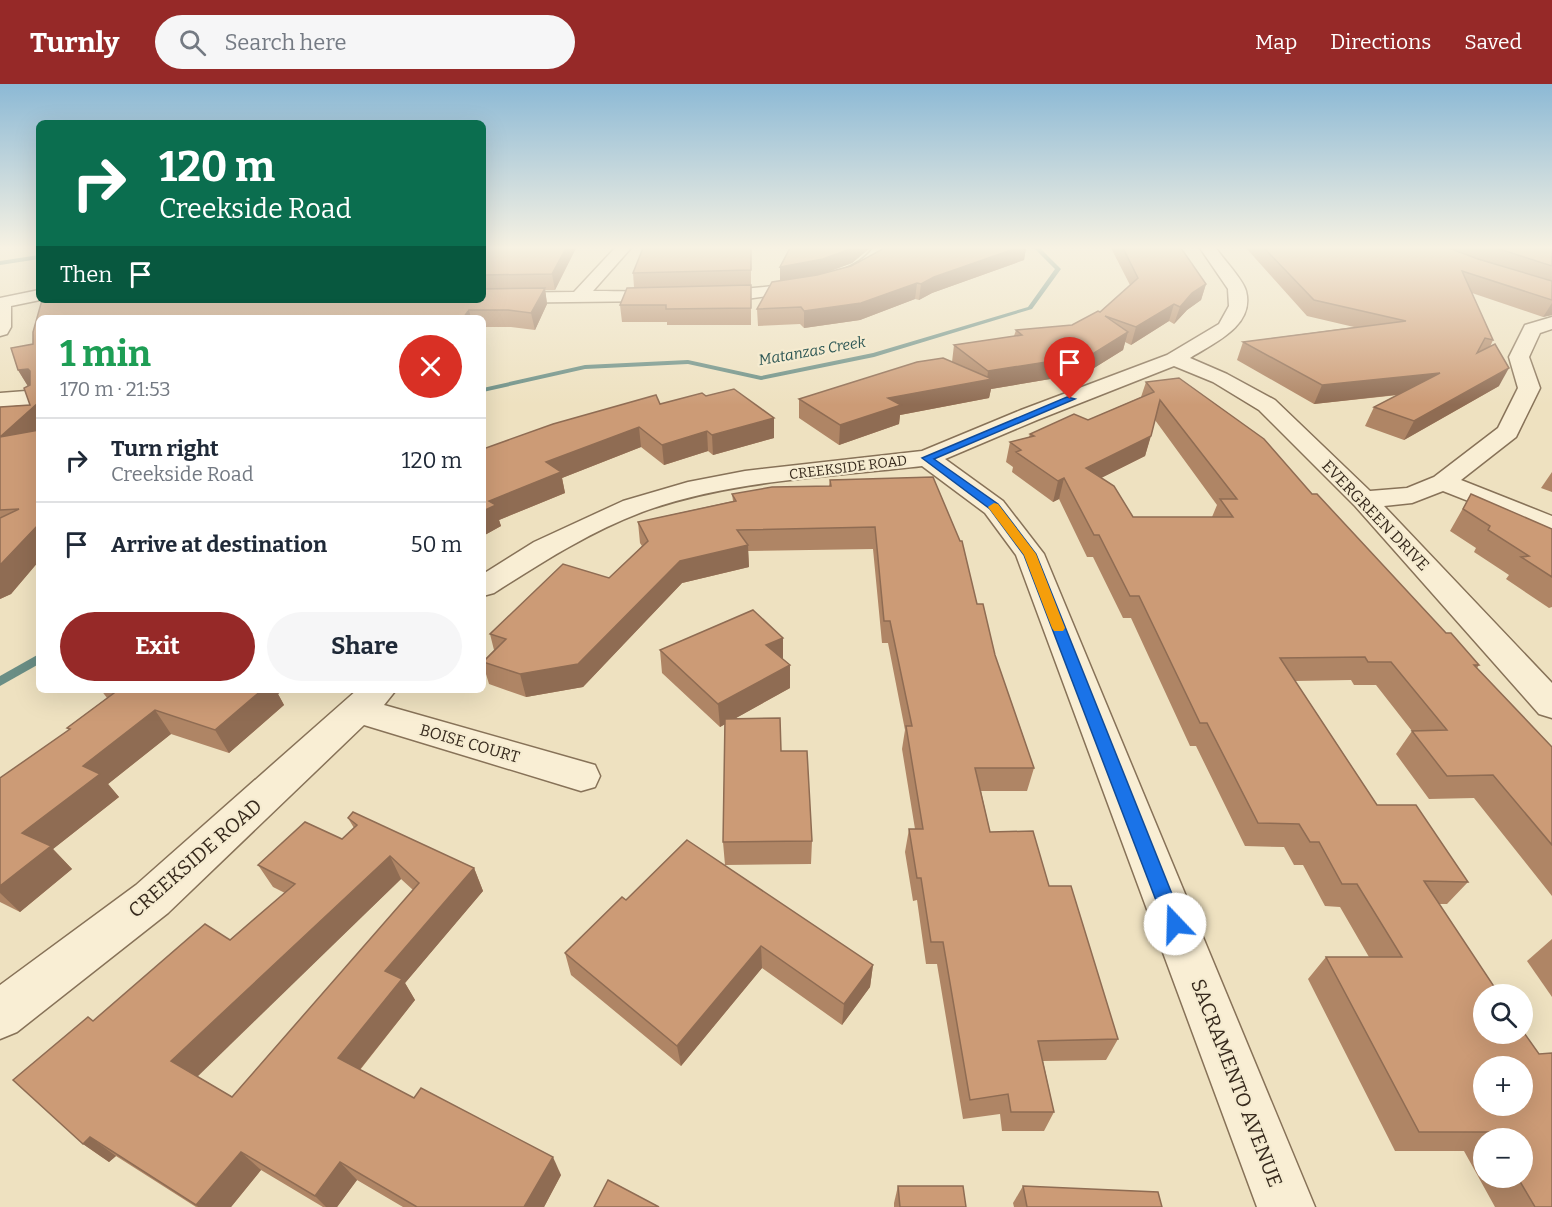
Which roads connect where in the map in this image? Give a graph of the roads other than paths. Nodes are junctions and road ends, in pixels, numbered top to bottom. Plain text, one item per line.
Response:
1 (1238, 300) edge
2 (1, 303) edge
3 (1552, 323) edge
4 (0, 330) edge
5 (1174, 359) junction
6 (1529, 388) junction
7 (1552, 395) edge
8 (36, 398) edge
9 (0, 400) edge
10 (927, 458) junction
11 (1443, 482) junction
12 (1364, 500) junction
13 (1552, 526) edge
14 (486, 585) edge
15 (369, 700) edge
16 (1552, 705) edge
17 (581, 776) dead end
18 (0, 1015) edge
19 (1286, 1207) edge

1 - 5 street, CREEKSIDE ROAD
2 - 4 street
3 - 6 street
5 - 10 street, CREEKSIDE ROAD
5 - 12 street, EVERGREEN DRIVE
6 - 7 street
6 - 11 street
8 - 9 street
10 - 14 street, CREEKSIDE ROAD
10 - 19 street, SACRAMENTO AVENUE
11 - 12 street
11 - 13 street
12 - 16 street, EVERGREEN DRIVE
15 - 17 street, BOISE COURT
15 - 18 street, CREEKSIDE ROAD

